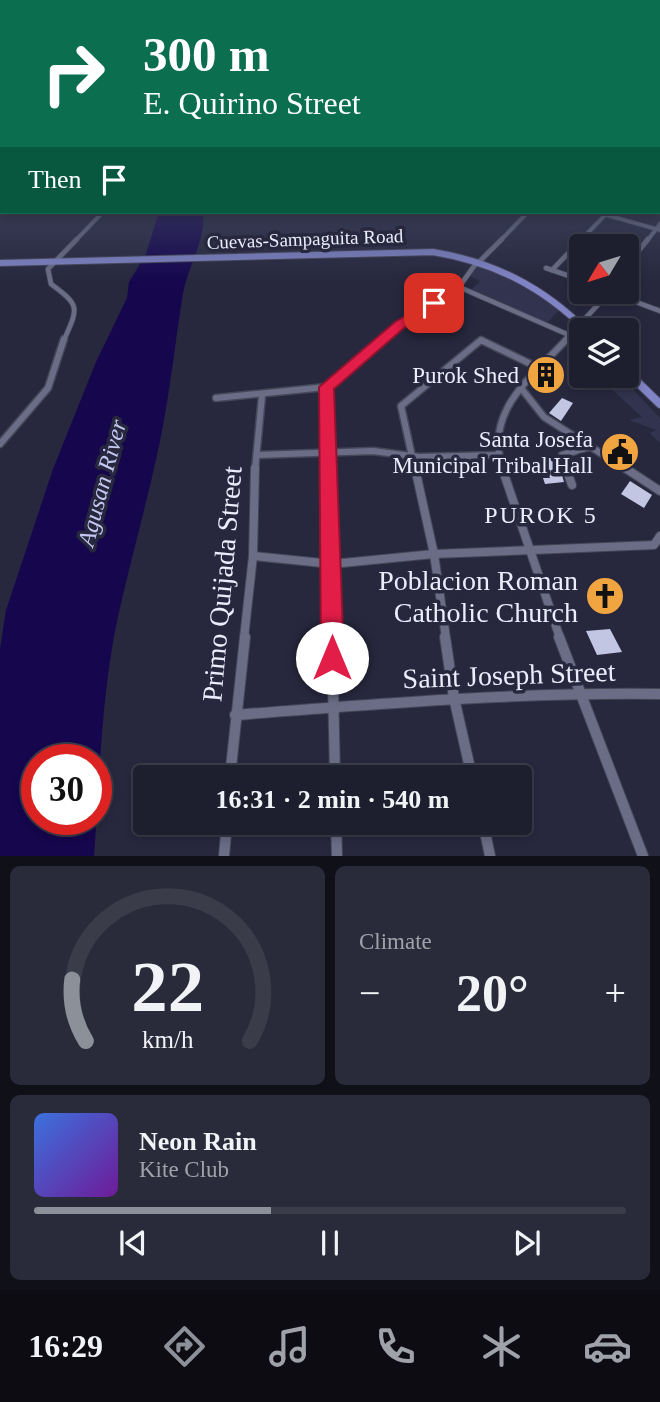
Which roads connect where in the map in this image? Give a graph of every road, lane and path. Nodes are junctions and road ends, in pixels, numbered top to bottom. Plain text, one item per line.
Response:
1 (101, 214) edge
2 (526, 214) edge
3 (606, 214) edge
4 (610, 214) edge
5 (660, 224) edge
6 (658, 229) edge
7 (585, 234) edge
8 (569, 250) edge
9 (639, 252) edge
10 (64, 261) junction
11 (41, 262) junction
12 (53, 262) junction
13 (478, 262) junction
14 (0, 263) edge
15 (569, 276) edge
16 (459, 287) junction
17 (598, 304) edge
18 (639, 304) edge
19 (660, 311) edge
20 (574, 318) edge
21 (585, 318) edge
22 (569, 335) joint
23 (539, 368) junction
24 (639, 384) edge
25 (326, 387) junction
26 (521, 388) junction
27 (262, 396) junction
28 (216, 398) dead end
29 (660, 404) edge
30 (0, 444) edge
31 (594, 449) junction
32 (498, 454) junction
33 (257, 455) junction
34 (328, 455) junction
35 (410, 456) junction
36 (572, 485) dead end
37 (660, 491) edge
38 (660, 536) edge
39 (657, 547) edge
40 (530, 551) junction
41 (434, 554) junction
42 (253, 556) junction
43 (332, 564) junction
44 (578, 693) junction
45 (660, 694) edge
46 (454, 698) junction
47 (332, 706) junction
48 (235, 715) junction
49 (231, 765) edge
50 (334, 765) edge
51 (469, 765) edge
52 (226, 835) edge
53 (336, 835) edge
54 (486, 835) edge
55 (224, 856) edge
56 (337, 856) edge
57 (490, 856) edge
58 (643, 856) edge

1 - 12 street
2 - 13 street
3 - 7 street
4 - 6 street
5 - 6 street
6 - 9 street
8 - 15 street
10 - 12 main road, Cuevas-Sampaguita Road
10 - 12 main road
10 - 13 main road, Cuevas-Sampaguita Road
11 - 12 main road
11 - 12 main road, Cuevas-Sampaguita Road
11 - 14 main road
12 - 30 street
13 - 16 street
13 - 20 main road, Cuevas-Sampaguita Road
16 - 22 street
16 - 25 street
17 - 21 street
18 - 19 street
22 - 23 street
23 - 26 street
23 - 35 street
24 - 29 main road
25 - 27 street
25 - 34 street
26 - 31 street
26 - 32 street
27 - 28 street
27 - 33 street, Primo Quijada Street
31 - 36 street
31 - 37 street
32 - 35 street
32 - 40 street
33 - 34 street
33 - 42 street, Primo Quijada Street
34 - 35 street
34 - 43 street
35 - 41 street
38 - 39 street
39 - 40 street
40 - 41 street
40 - 44 street
41 - 43 street
41 - 46 street
42 - 43 street
42 - 48 street, Primo Quijada Street
43 - 47 street
44 - 45 street, Saint Joseph Street
44 - 46 street, Saint Joseph Street
44 - 58 street
46 - 47 street, Saint Joseph Street
46 - 51 street
47 - 48 street, Saint Joseph Street
47 - 50 street
48 - 49 street, Primo Quijada Street
52 - 55 street
53 - 56 street
54 - 57 street

